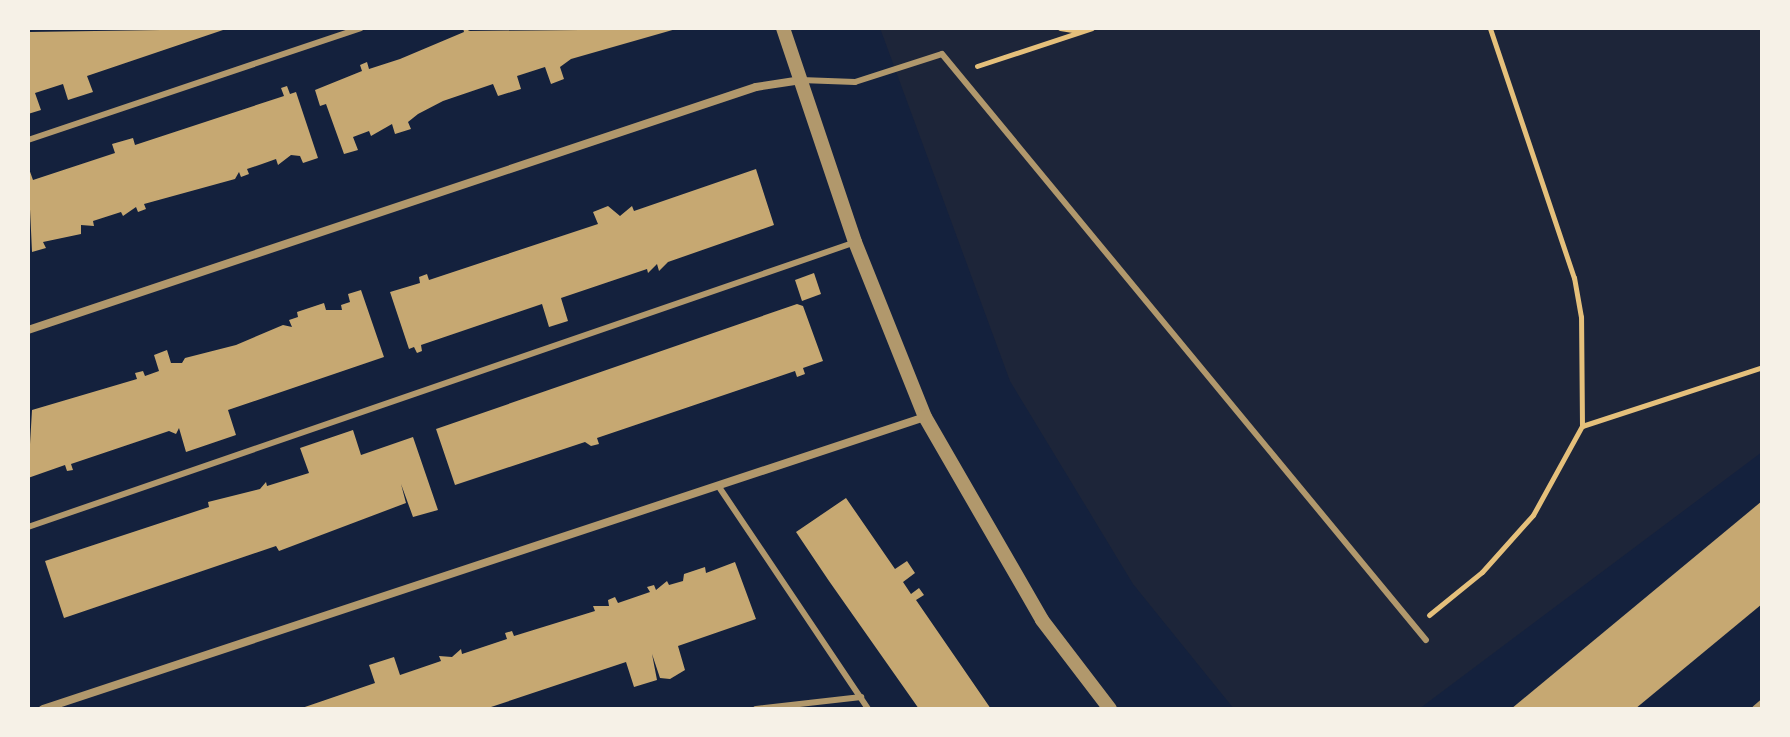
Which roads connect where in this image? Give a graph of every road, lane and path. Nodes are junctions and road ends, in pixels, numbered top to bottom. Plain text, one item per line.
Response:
1 (361, 28) edge
2 (783, 28) edge
3 (1060, 28) edge
4 (1092, 28) edge
5 (1490, 28) edge
6 (1081, 31) junction
7 (957, 72) junction
8 (801, 80) junction
9 (28, 140) edge
10 (855, 242) junction
11 (28, 330) edge
12 (1762, 367) edge
13 (925, 417) junction
14 (1582, 426) junction
15 (719, 487) junction
16 (28, 527) edge
17 (1415, 627) junction
18 (1426, 640) dead end
19 (861, 697) junction
20 (1762, 704) edge
21 (43, 709) edge
22 (756, 709) edge
23 (868, 709) edge
24 (1110, 709) edge
25 (1756, 709) edge

1 - 9 lane
2 - 8 street
3 - 6 path
4 - 6 path
5 - 14 path
6 - 7 path
7 - 8 lane
7 - 17 lane
8 - 10 street
8 - 11 street
10 - 13 street
10 - 16 lane
12 - 14 path
13 - 15 street
13 - 24 street
14 - 17 path
15 - 19 lane
15 - 21 street
17 - 18 lane
19 - 22 lane
19 - 23 lane
20 - 25 street

